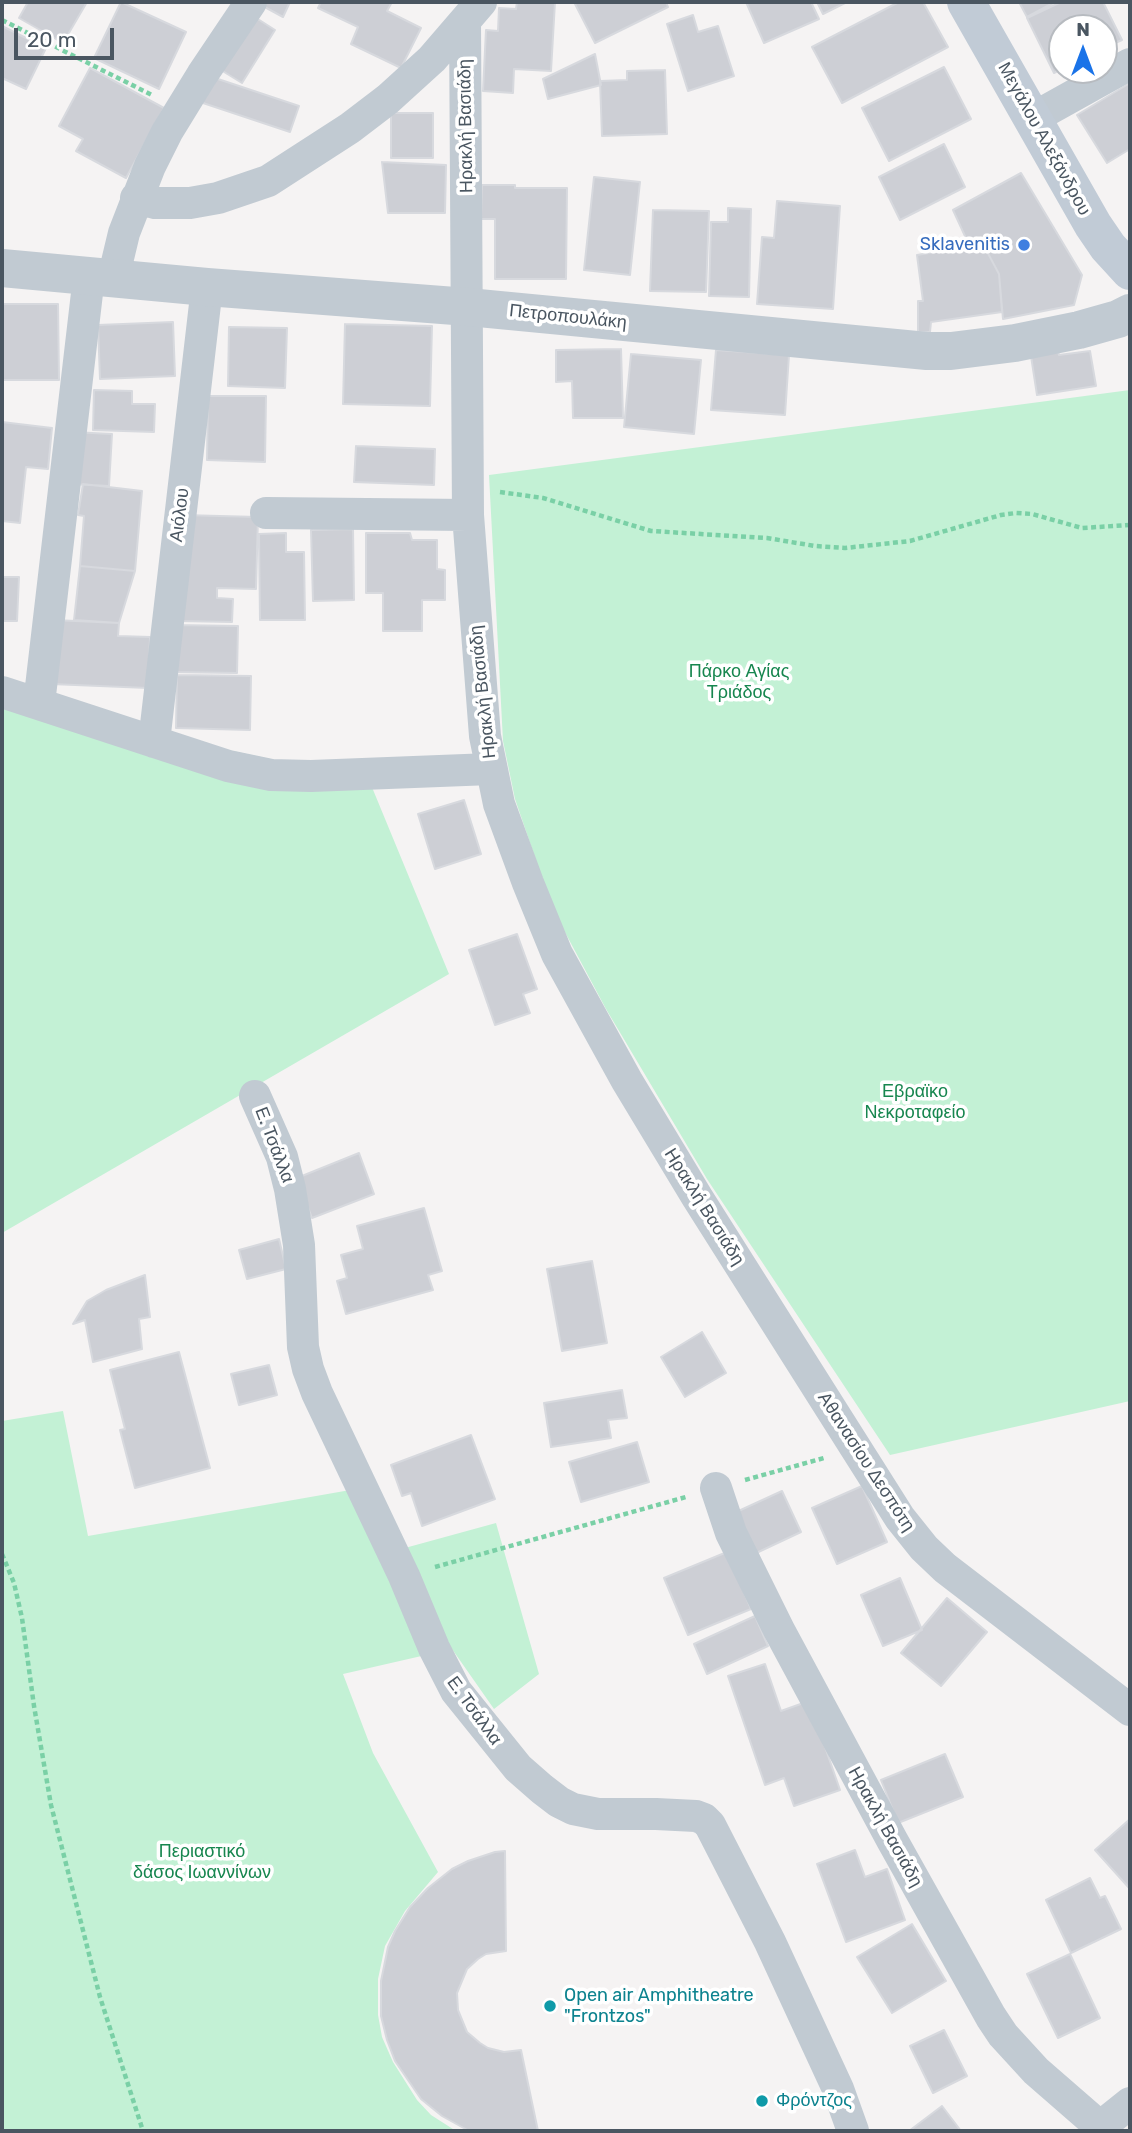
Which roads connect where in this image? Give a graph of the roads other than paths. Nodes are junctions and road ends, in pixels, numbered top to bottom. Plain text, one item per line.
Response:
1 (251, 2) edge
2 (966, 2) edge
3 (473, 12) edge
4 (1130, 64) edge
5 (1033, 118) junction
6 (136, 198) junction
7 (2, 268) edge
8 (1130, 271) edge
9 (101, 277) junction
10 (207, 287) junction
11 (468, 307) junction
12 (1130, 313) edge
13 (468, 502) junction
14 (266, 513) dead end
15 (2, 692) edge
16 (39, 704) junction
17 (154, 742) junction
18 (491, 769) junction
19 (255, 1096) dead end
20 (760, 1296) joint
21 (716, 1488) road end
22 (1130, 1710) edge
23 (1130, 2103) edge
24 (1103, 2129) edge
25 (853, 2131) edge

1 - 6 street
2 - 5 main road, Μεγάλου Αλεξάνδρου
3 - 6 street, Ηρακλή Βασιάδη
3 - 11 street, Ηρακλή Βασιάδη
4 - 5 street
5 - 8 main road, Μεγάλου Αλεξάνδρου
6 - 9 street
7 - 9 street, Πετροπουλάκη
9 - 10 street, Πετροπουλάκη
9 - 16 street
10 - 11 street, Πετροπουλάκη
10 - 17 street, Αιόλου
11 - 12 street, Πετροπουλάκη
11 - 13 street, Ηρακλή Βασιάδη
13 - 14 street
13 - 18 street, Ηρακλή Βασιάδη
15 - 16 street
16 - 17 street
17 - 18 street
18 - 20 street, Ηρακλή Βασιάδη
19 - 25 street, Ε. Τσάλλα
20 - 22 street, Αθανασίου Δεσπότη
21 - 24 street, Ηρακλή Βασιάδη
23 - 24 street

